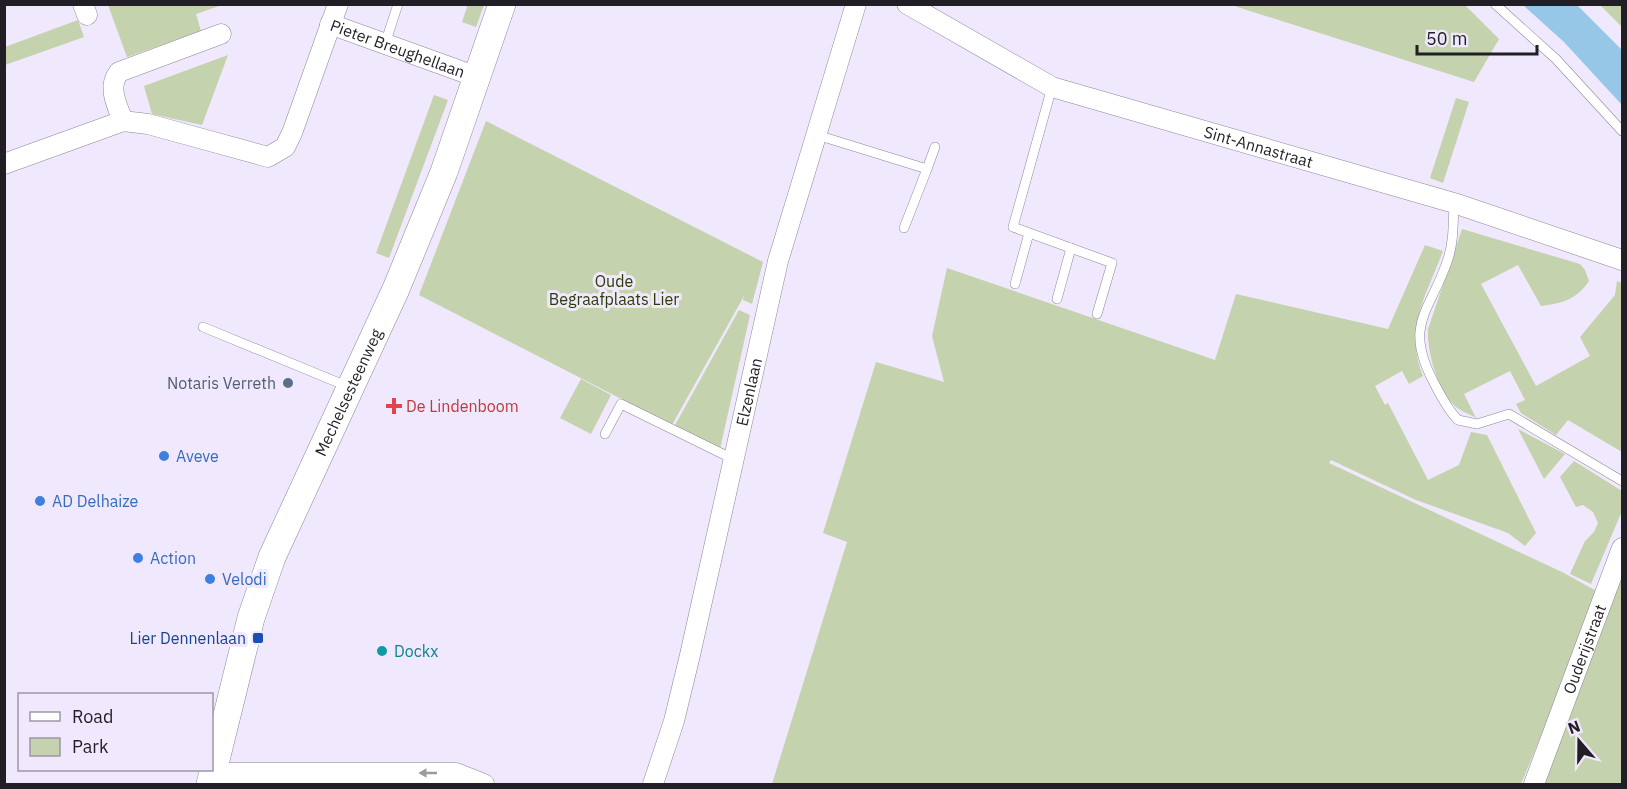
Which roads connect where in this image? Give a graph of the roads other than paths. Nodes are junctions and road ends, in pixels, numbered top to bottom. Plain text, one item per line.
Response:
1 (338, 4) edge
2 (398, 4) edge
3 (502, 4) edge
4 (856, 4) edge
5 (907, 4) edge
6 (1496, 4) edge
7 (330, 24) junction
8 (220, 34) dead end
9 (385, 44) junction
10 (477, 77) junction
11 (1052, 87) junction
12 (123, 121) junction
13 (1623, 131) edge
14 (816, 135) junction
15 (935, 147) dead end
16 (4, 164) edge
17 (927, 169) junction
18 (1454, 203) junction
19 (904, 228) dead end
20 (1029, 232) junction
21 (1071, 248) junction
22 (1623, 261) edge
23 (1015, 284) dead end
24 (1057, 299) dead end
25 (1097, 314) dead end
26 (203, 327) dead end
27 (351, 388) junction
28 (605, 434) dead end
29 (733, 459) junction
30 (1623, 481) edge
31 (1623, 548) edge
32 (213, 771) edge
33 (211, 779) edge
34 (453, 779) edge
35 (484, 784) edge
36 (653, 784) edge
37 (1534, 784) edge

1 - 7 street
2 - 9 lane
3 - 10 street, Mechelsesteenweg
4 - 14 street, Elzenlaan
5 - 11 street, Sint-Annastraat
6 - 13 lane
7 - 9 street, Pieter Breughellaan
7 - 12 street, Pieter Breughellaan
8 - 12 street
9 - 10 street, Pieter Breughellaan
10 - 27 street, Mechelsesteenweg
11 - 18 street, Sint-Annastraat
11 - 20 lane
12 - 16 street, Pieter Breughellaan
14 - 17 lane
14 - 29 street, Elzenlaan
15 - 17 lane
17 - 19 lane
18 - 22 street, Sint-Annastraat
18 - 30 lane
20 - 21 lane
20 - 23 lane
21 - 24 lane
21 - 25 lane
26 - 27 lane
27 - 32 street, Mechelsesteenweg
28 - 29 lane
29 - 36 street, Elzenlaan
31 - 37 street, Ouderijstraat
34 -> 33 street
34 - 35 street

